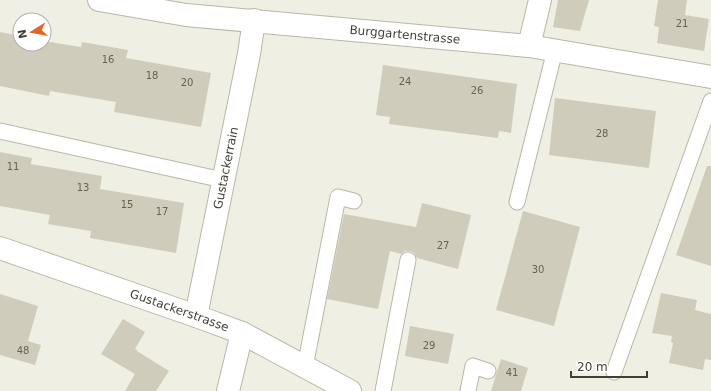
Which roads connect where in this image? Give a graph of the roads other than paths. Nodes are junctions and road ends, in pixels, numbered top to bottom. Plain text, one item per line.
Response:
1 (98, 0) edge
2 (540, 0) edge
3 (254, 20) junction
4 (529, 46) junction
5 (555, 50) junction
6 (711, 77) edge
7 (711, 101) edge
8 (0, 131) edge
9 (223, 180) junction
10 (354, 201) dead end
11 (517, 202) dead end
12 (0, 248) edge
13 (408, 260) dead end
14 (196, 316) junction
15 (242, 333) junction
16 (305, 367) junction
17 (488, 371) dead end
18 (614, 372) dead end
19 (228, 391) edge
20 (350, 391) edge
21 (383, 391) edge
22 (468, 391) edge

1 - 3 street, Burggartenstrasse
2 - 4 street
3 - 4 street, Burggartenstrasse
3 - 9 street, Gustackerrain
4 - 5 street, Burggartenstrasse
5 - 6 street, Burggartenstrasse
5 - 11 lane
7 - 18 lane
8 - 9 lane
9 - 14 street, Gustackerrain
10 - 16 lane
12 - 14 street, Gustackerstrasse
13 - 21 lane
14 - 15 street, Gustackerstrasse
15 - 16 street, Gustackerstrasse
15 - 19 street
16 - 20 street, Gustackerstrasse
17 - 22 lane

